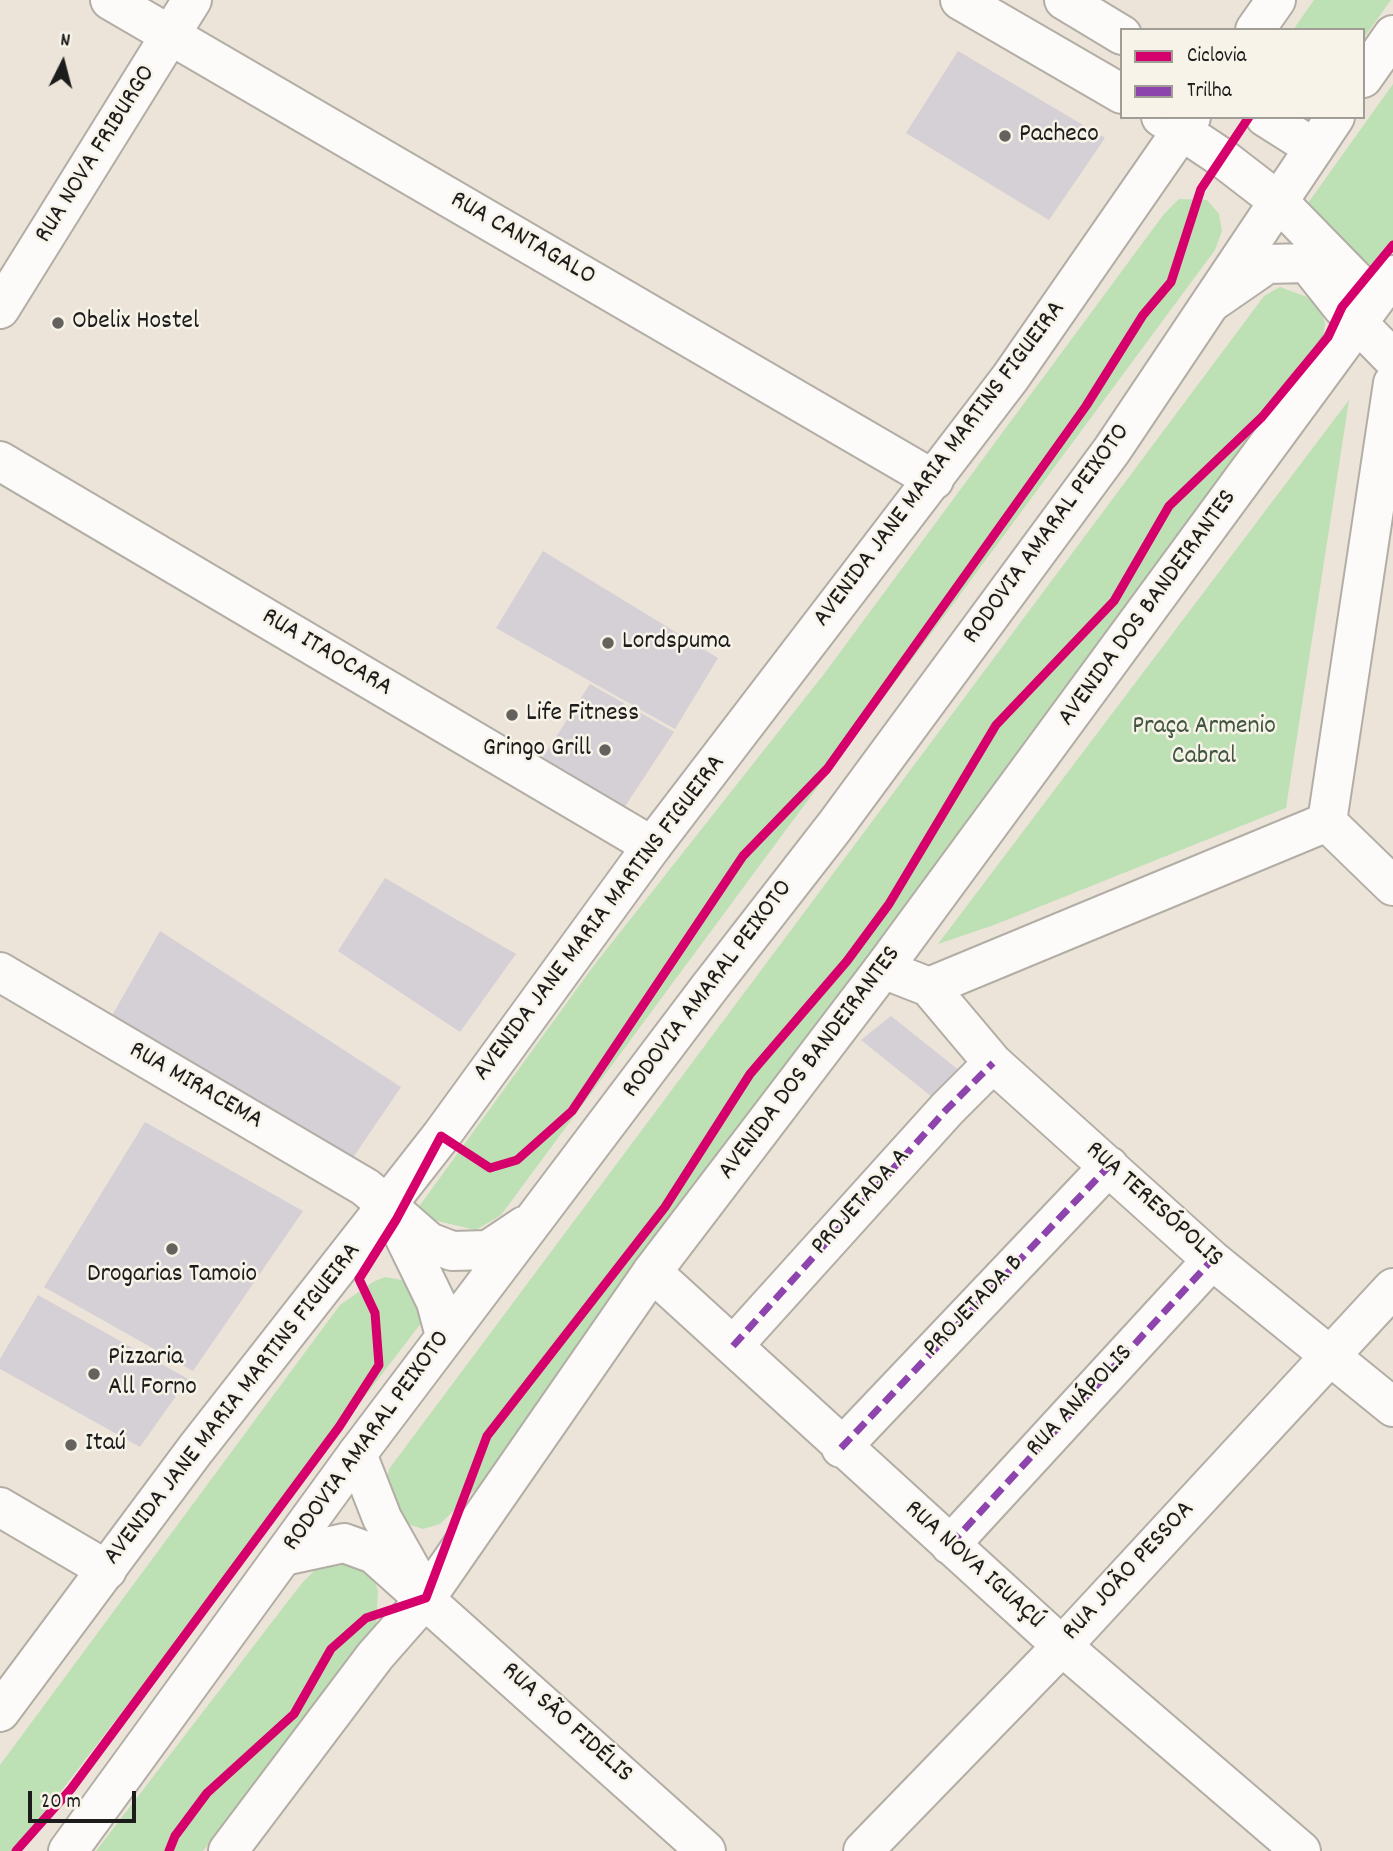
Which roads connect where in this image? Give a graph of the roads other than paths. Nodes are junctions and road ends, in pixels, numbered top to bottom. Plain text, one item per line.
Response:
1 (110, 0) edge
2 (192, 0) edge
3 (960, 0) edge
4 (1063, 0) edge
5 (1276, 0) edge
6 (1256, 28) edge
7 (1120, 33) edge
8 (1393, 35) edge
9 (173, 36) junction
10 (1365, 75) edge
11 (1120, 93) edge
12 (1268, 119) edge
13 (1334, 119) edge
14 (1178, 121) edge
15 (1314, 148) junction
16 (1278, 201) junction
17 (1393, 275) edge
18 (1209, 304) junction
19 (0, 309) edge
20 (1359, 322) junction
21 (1393, 359) edge
22 (1393, 383) edge
23 (0, 461) edge
24 (934, 480) junction
25 (1327, 822) junction
26 (652, 846) junction
27 (1393, 886) edge
28 (883, 969) junction
29 (0, 972) edge
30 (929, 987) junction
31 (993, 1063) junction
32 (1109, 1166) junction
33 (388, 1206) junction
34 (537, 1217) junction
35 (1212, 1260) junction
36 (652, 1272) junction
37 (1393, 1288) edge
38 (445, 1336) junction
39 (733, 1346) junction
40 (1331, 1355) junction
41 (1393, 1407) edge
42 (841, 1448) junction
43 (357, 1454) junction
44 (0, 1507) edge
45 (950, 1545) junction
46 (284, 1556) junction
47 (107, 1570) junction
48 (426, 1598) junction
49 (1062, 1646) junction
50 (0, 1712) edge
51 (68, 1851) edge
52 (228, 1851) edge
53 (706, 1851) edge
54 (863, 1851) edge
55 (1301, 1851) edge

1 - 9 main road, RUA CANTAGALO
2 - 9 main road, RUA NOVA FRIBURGO
3 - 11 main road
4 - 7 main road
5 - 6 main road
8 - 10 main road
9 - 19 main road, RUA NOVA FRIBURGO
9 - 24 main road, RUA CANTAGALO
12 - 15 main road
13 - 15 main road, RODOVIA AMARAL PEIXOTO
14 - 16 main road
14 - 24 main road, AVENIDA JANE MARIA MARTINS FIGUEIRA
15 - 16 main road, RODOVIA AMARAL PEIXOTO
16 - 18 main road, RODOVIA AMARAL PEIXOTO
16 - 20 main road
17 - 20 main road, AVENIDA DOS BANDEIRANTES
18 - 20 main road
18 - 34 main road, RODOVIA AMARAL PEIXOTO
20 - 21 main road
20 - 28 main road, AVENIDA DOS BANDEIRANTES
22 - 25 main road
23 - 26 main road, RUA ITAOCARA
24 - 26 main road, AVENIDA JANE MARIA MARTINS FIGUEIRA
25 - 27 main road
25 - 30 main road
26 - 33 main road, AVENIDA JANE MARIA MARTINS FIGUEIRA
28 - 30 main road
28 - 36 main road, AVENIDA DOS BANDEIRANTES
29 - 33 main road, RUA MIRACEMA
30 - 31 main road, RUA TERESÓPOLIS
31 - 32 main road, RUA TERESÓPOLIS
31 - 39 main road, PROJETADA A
32 - 35 main road, RUA TERESÓPOLIS
32 - 42 main road, PROJETADA B
33 - 34 main road, RUA MIRACEMA
33 - 38 main road
33 - 47 main road, AVENIDA JANE MARIA MARTINS FIGUEIRA
34 - 38 main road, RODOVIA AMARAL PEIXOTO
35 - 40 main road, RUA TERESÓPOLIS
35 - 45 main road, RUA ANÁPOLIS
36 - 39 main road, RUA NOVA IGUAÇÚ
36 - 48 main road, AVENIDA DOS BANDEIRANTES
37 - 40 main road, RUA JOÃO PESSOA
38 - 43 main road, RODOVIA AMARAL PEIXOTO
39 - 42 main road, RUA NOVA IGUAÇÚ
40 - 41 main road, RUA TERESÓPOLIS
40 - 49 main road, RUA JOÃO PESSOA
42 - 45 main road, RUA NOVA IGUAÇÚ
43 - 46 main road, RODOVIA AMARAL PEIXOTO
43 - 48 main road, RUA SÃO FIDÉLIS
44 - 47 main road
45 - 49 main road, RUA NOVA IGUAÇÚ
46 - 48 main road, RUA SÃO FIDÉLIS
46 - 51 main road, RODOVIA AMARAL PEIXOTO
47 - 50 main road, AVENIDA JANE MARIA MARTINS FIGUEIRA
48 - 52 main road, AVENIDA DOS BANDEIRANTES
48 - 53 main road, RUA SÃO FIDÉLIS
49 - 54 main road, RUA JOÃO PESSOA
49 - 55 main road, RUA NOVA IGUAÇÚ

